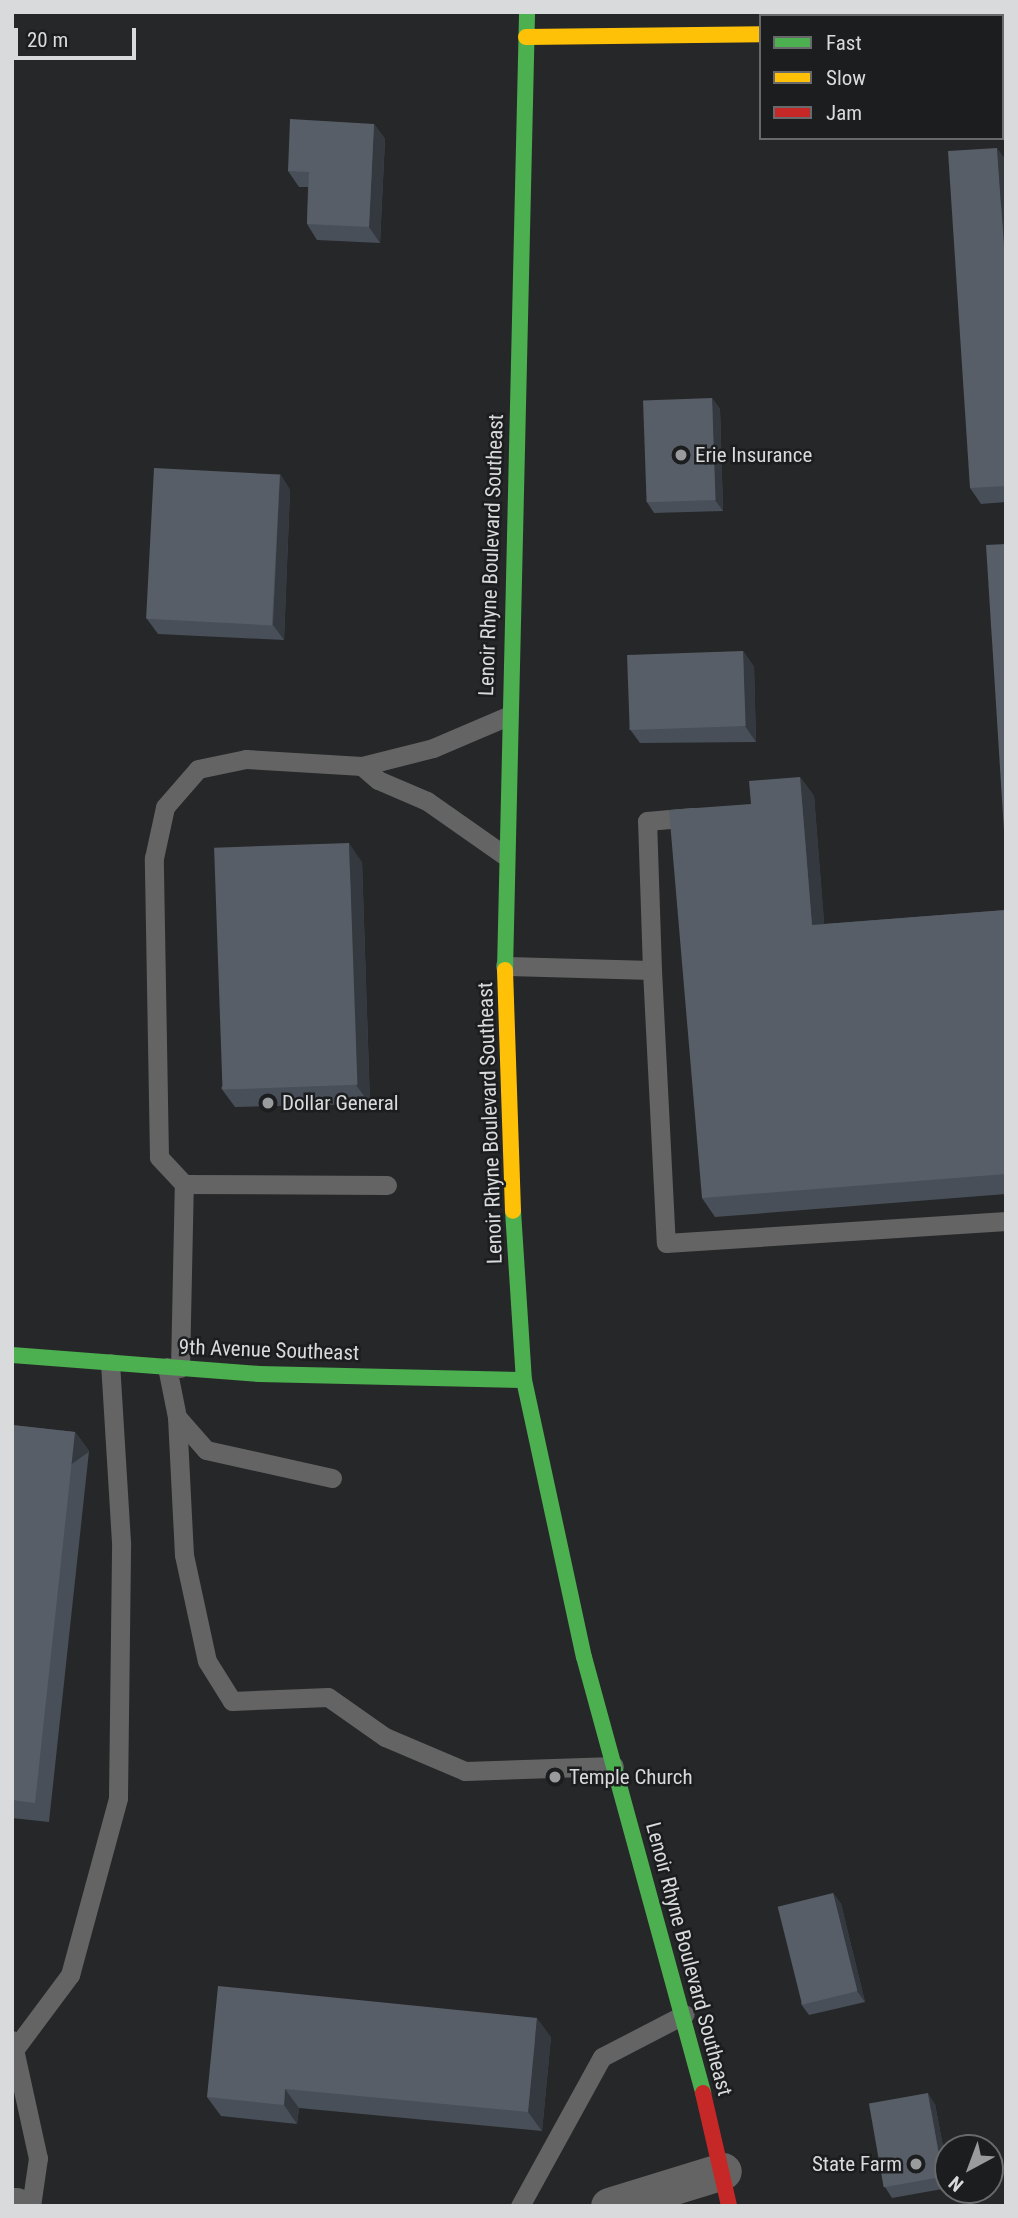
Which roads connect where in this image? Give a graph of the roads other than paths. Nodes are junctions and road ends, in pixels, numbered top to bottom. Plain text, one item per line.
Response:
1 (527, 12) edge
2 (759, 34) edge
3 (526, 37) junction
4 (508, 716) junction
5 (362, 765) junction
6 (710, 816) edge
7 (504, 855) junction
8 (505, 966) junction
9 (652, 970) junction
10 (184, 1184) junction
11 (387, 1185) dead end
12 (1006, 1221) edge
13 (12, 1355) edge
14 (110, 1363) junction
15 (174, 1368) junction
16 (524, 1380) junction
17 (177, 1417) junction
18 (332, 1478) dead end
19 (614, 1766) junction
20 (685, 2014) junction
21 (15, 2043) edge
22 (726, 2188) edge
23 (31, 2206) edge
24 (520, 2206) edge
25 (609, 2206) edge

1 - 3 main road, Lenoir Rhyne Boulevard Southeast
2 - 3 main road
3 - 4 main road, Lenoir Rhyne Boulevard Southeast
4 - 5 lane
4 - 7 main road, Lenoir Rhyne Boulevard Southeast
5 - 7 lane
5 - 10 lane
6 - 9 lane
7 - 8 main road, Lenoir Rhyne Boulevard Southeast
8 - 9 lane
8 - 16 main road, Lenoir Rhyne Boulevard Southeast
9 - 12 lane
10 - 11 lane
10 - 15 lane
13 - 14 main road, 9th Avenue Southeast
14 - 15 main road, 9th Avenue Southeast
14 - 21 lane
15 - 16 main road, 9th Avenue Southeast
15 - 17 lane
16 - 19 main road, Lenoir Rhyne Boulevard Southeast
17 - 18 lane
17 - 19 lane
19 - 20 main road, Lenoir Rhyne Boulevard Southeast
20 - 22 main road, Lenoir Rhyne Boulevard Southeast
20 - 24 lane
21 - 23 lane
22 - 25 street

